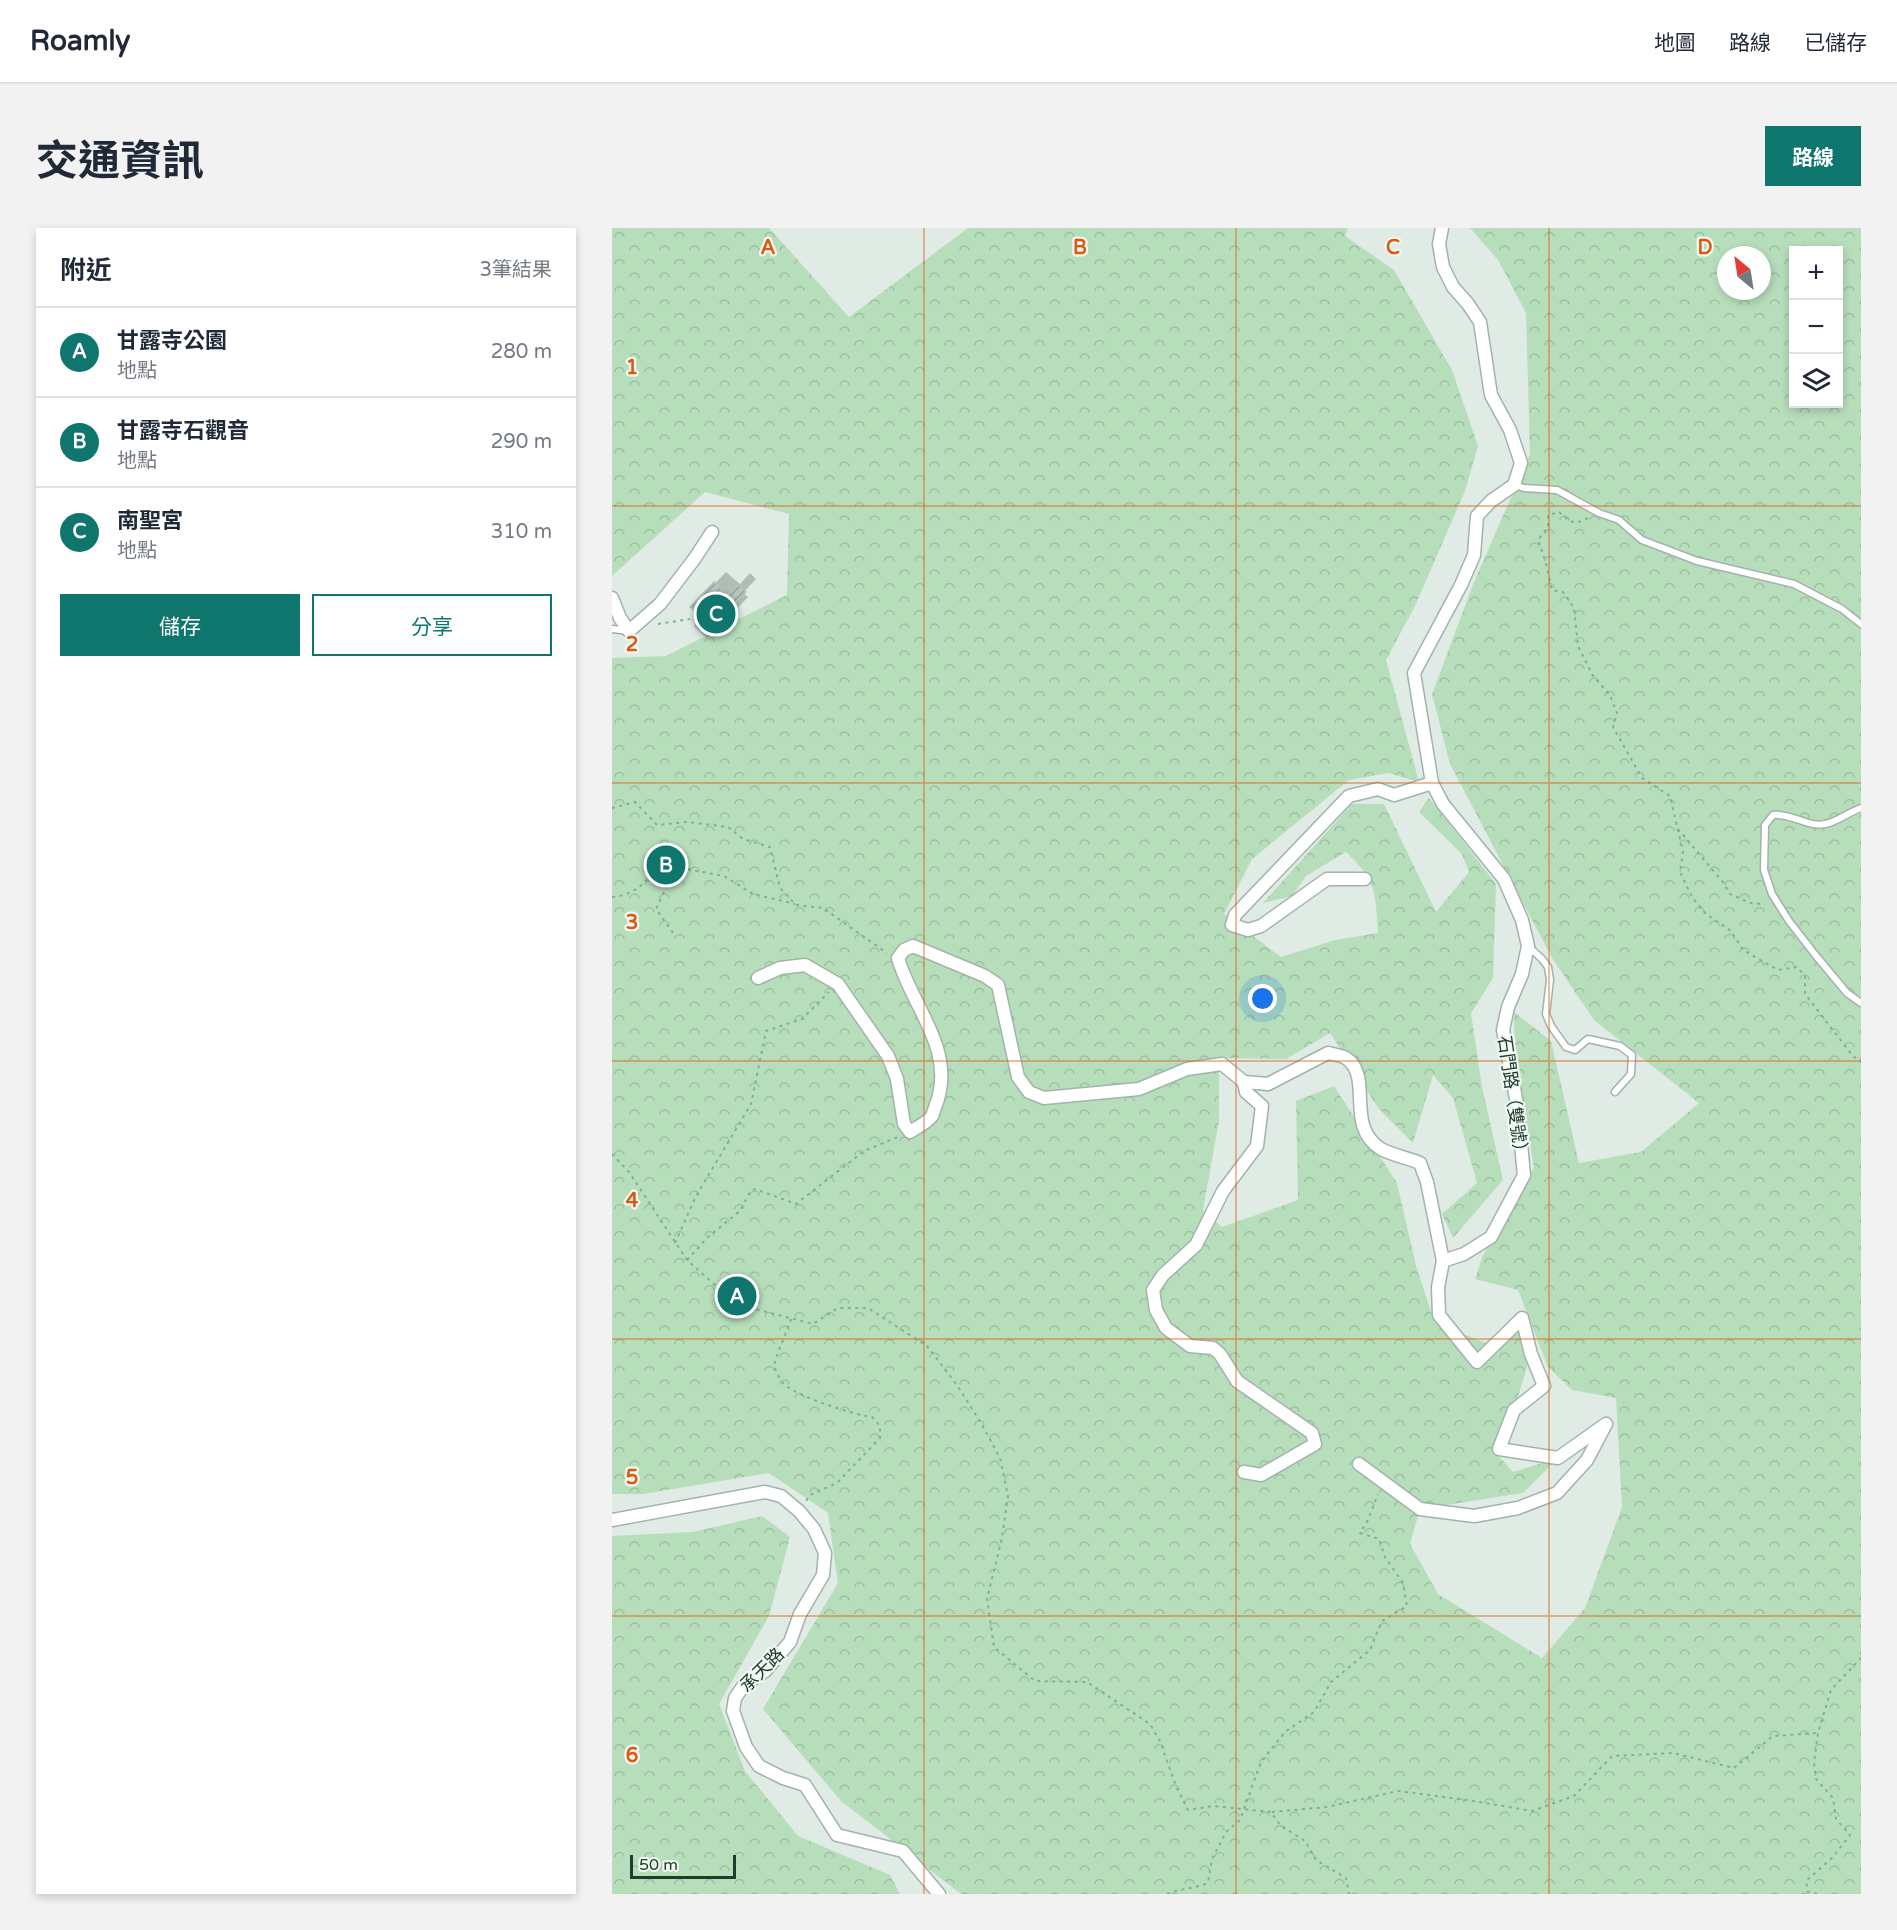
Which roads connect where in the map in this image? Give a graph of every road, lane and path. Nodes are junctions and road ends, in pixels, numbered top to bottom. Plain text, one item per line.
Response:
1 (1442, 228) edge
2 (1514, 485) junction
3 (1599, 513) junction
4 (712, 532) dead end
5 (612, 598) edge
6 (690, 618) dead end
7 (1861, 624) edge
8 (612, 629) edge
9 (629, 631) junction
10 (1432, 783) junction
11 (612, 808) edge
12 (1861, 808) edge
13 (1678, 829) junction
14 (686, 869) junction
15 (1365, 879) dead end
16 (612, 897) edge
17 (1777, 904) junction
18 (796, 905) junction
19 (674, 933) dead end
20 (1528, 946) junction
21 (902, 971) junction
22 (758, 978) dead end
23 (838, 984) junction
24 (1861, 1003) edge
25 (1861, 1062) edge
26 (1244, 1082) junction
27 (1615, 1092) dead end
28 (910, 1132) junction
29 (612, 1154) edge
30 (675, 1243) junction
31 (687, 1260) junction
32 (1443, 1260) junction
33 (791, 1319) junction
34 (1359, 1464) dead end
35 (1244, 1472) dead end
36 (1382, 1481) junction
37 (799, 1511) junction
38 (612, 1520) edge
39 (1861, 1658) edge
40 (1818, 1733) junction
41 (1243, 1811) junction
42 (1271, 1812) junction
43 (939, 1894) edge
44 (1167, 1894) edge
45 (1349, 1894) edge
46 (1817, 1894) edge

1 - 2 street
2 - 3 lane
2 - 10 street, 石門路（雙號）
3 - 7 lane
3 - 13 path
4 - 9 street
5 - 9 street
6 - 9 path
8 - 9 lane
10 - 15 street
10 - 20 street, 石門路（雙號）
11 - 18 path
12 - 17 lane
13 - 17 path
13 - 25 path
14 - 16 path
14 - 18 path
14 - 19 path
17 - 24 lane
18 - 21 path
20 - 27 lane
20 - 32 street, 石門路（雙號）
21 - 26 street
21 - 28 street
22 - 23 street
23 - 28 street
23 - 30 path
26 - 32 street
26 - 35 street
28 - 31 path
29 - 30 path
30 - 31 path
31 - 33 path
32 - 36 street
33 - 37 path
33 - 41 path
34 - 36 street
36 - 41 path
37 - 38 street, 承天路
37 - 43 street, 承天路
39 - 40 path
40 - 42 path
40 - 46 path
41 - 42 path
41 - 44 path
42 - 45 path

